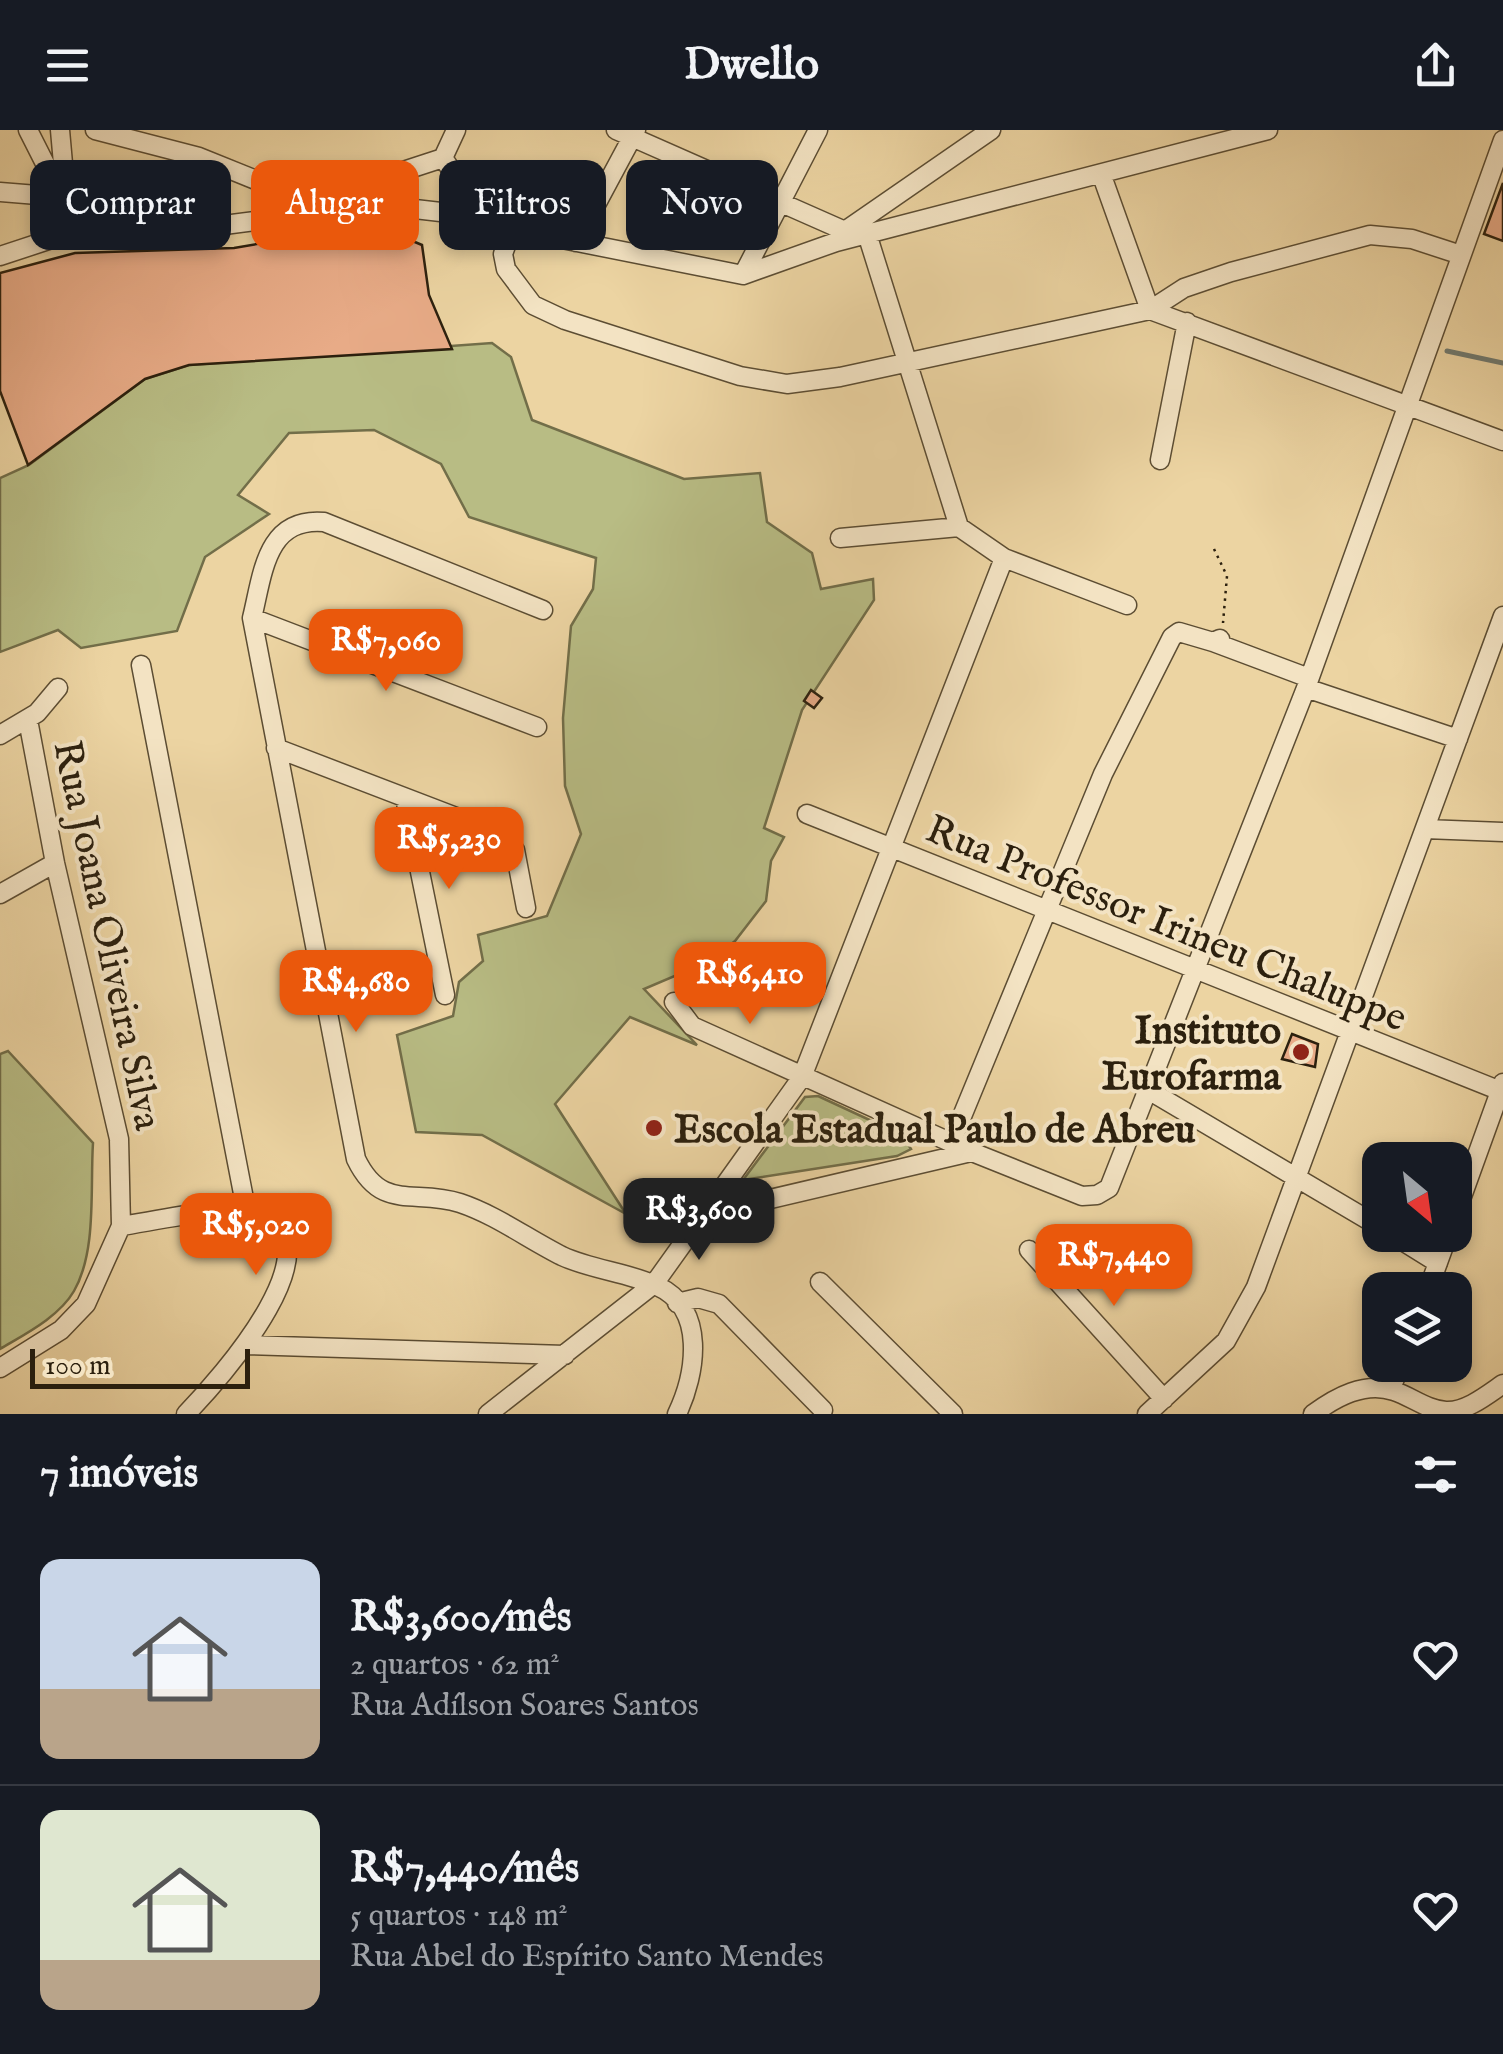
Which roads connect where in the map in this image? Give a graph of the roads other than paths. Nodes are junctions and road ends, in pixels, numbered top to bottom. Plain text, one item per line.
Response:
1 (28, 130) edge
2 (95, 130) edge
3 (456, 130) edge
4 (818, 130) edge
5 (990, 130) edge
6 (1268, 130) edge
7 (628, 132) edge
8 (64, 133) edge
9 (1503, 140) edge
10 (443, 158) joint
11 (43, 160) edge
12 (64, 160) edge
13 (419, 166) edge
14 (251, 176) edge
15 (1102, 176) junction
16 (606, 179) edge
17 (0, 192) edge
18 (30, 197) edge
19 (780, 201) junction
20 (840, 236) junction
21 (868, 237) junction
22 (30, 246) edge
23 (606, 248) edge
24 (504, 250) edge
25 (0, 256) edge
26 (1460, 256) junction
27 (742, 274) junction
28 (1150, 310) junction
29 (1188, 322) junction
30 (911, 362) junction
31 (1404, 407) junction
32 (1503, 441) edge
33 (1160, 460) dead end
34 (959, 527) junction
35 (840, 538) dead end
36 (1004, 558) junction
37 (1127, 604) dead end
38 (542, 610) dead end
39 (1503, 616) edge
40 (252, 618) junction
41 (141, 665) dead end
42 (1308, 683) junction
43 (58, 688) dead end
44 (28, 720) junction
45 (536, 726) dead end
46 (0, 735) edge
47 (1458, 738) junction
48 (276, 748) junction
49 (406, 798) junction
50 (807, 814) dead end
51 (1426, 829) junction
52 (1503, 832) edge
53 (892, 851) junction
54 (55, 863) junction
55 (0, 894) edge
56 (526, 908) dead end
57 (1045, 911) junction
58 (1196, 972) junction
59 (446, 994) dead end
60 (674, 1002) dead end
61 (1350, 1033) junction
62 (802, 1077) junction
63 (1502, 1089) edge
64 (1150, 1091) junction
65 (951, 1143) junction
66 (972, 1152) junction
67 (1472, 1170) edge
68 (1297, 1176) junction
69 (246, 1209) junction
70 (706, 1214) junction
71 (1362, 1216) edge
72 (121, 1226) junction
73 (1029, 1250) dead end
74 (1420, 1252) edge
75 (1442, 1252) edge
76 (1438, 1263) junction
77 (1435, 1272) edge
78 (820, 1282) dead end
79 (654, 1284) junction
80 (677, 1303) junction
81 (248, 1344) junction
82 (565, 1355) junction
83 (0, 1368) edge
84 (1394, 1382) edge
85 (1503, 1384) edge
86 (1391, 1389) junction
87 (1164, 1399) junction
88 (823, 1410) dead end
89 (186, 1414) edge
90 (488, 1414) edge
91 (677, 1414) edge
92 (953, 1414) edge
93 (1147, 1414) edge
94 (1313, 1414) edge

1 - 11 street
2 - 14 street
3 - 10 street
4 - 19 street
5 - 20 street
6 - 15 street
7 - 16 street
7 - 19 street
8 - 12 street
9 - 26 street
10 - 13 street
15 - 21 street
15 - 28 street
17 - 18 street
19 - 20 street
19 - 27 street
20 - 21 street
20 - 27 street
21 - 30 street
22 - 25 street
23 - 27 street
24 - 30 street
26 - 28 street
26 - 31 street
28 - 29 street
28 - 30 street
29 - 31 street
29 - 33 street
30 - 34 street
31 - 32 street
31 - 42 street
34 - 35 street
34 - 36 street
36 - 37 street
36 - 53 street
38 - 40 street
39 - 47 street
40 - 45 street
40 - 48 street
41 - 69 street
42 - 47 street
42 - 57 street
42 - 58 street
43 - 44 street
44 - 46 street
44 - 54 street, Rua Joana Oliveira Silva
47 - 51 street
48 - 49 street
48 - 79 street
49 - 56 street
49 - 59 street
50 - 53 street, Rua Professor Irineu Chaluppe
51 - 52 street
51 - 61 street
53 - 57 street, Rua Professor Irineu Chaluppe
53 - 62 street
54 - 55 street
54 - 72 street, Rua Joana Oliveira Silva
57 - 58 street, Rua Professor Irineu Chaluppe
57 - 65 street
58 - 61 street, Rua Professor Irineu Chaluppe
58 - 64 street
60 - 62 street
61 - 63 street, Rua Professor Irineu Chaluppe
61 - 68 street
62 - 65 street
62 - 70 street
63 - 67 street
64 - 66 street
64 - 68 street
65 - 66 street
66 - 70 street
68 - 71 street
68 - 87 street
69 - 72 street
69 - 81 street
70 - 79 street
72 - 83 street
73 - 87 street
74 - 76 street
75 - 76 street
76 - 77 street
78 - 92 street
79 - 80 street
79 - 82 street
80 - 88 street
80 - 91 street
81 - 82 street
81 - 89 street
82 - 90 street
84 - 86 street
85 - 86 street
86 - 94 street
87 - 93 street

